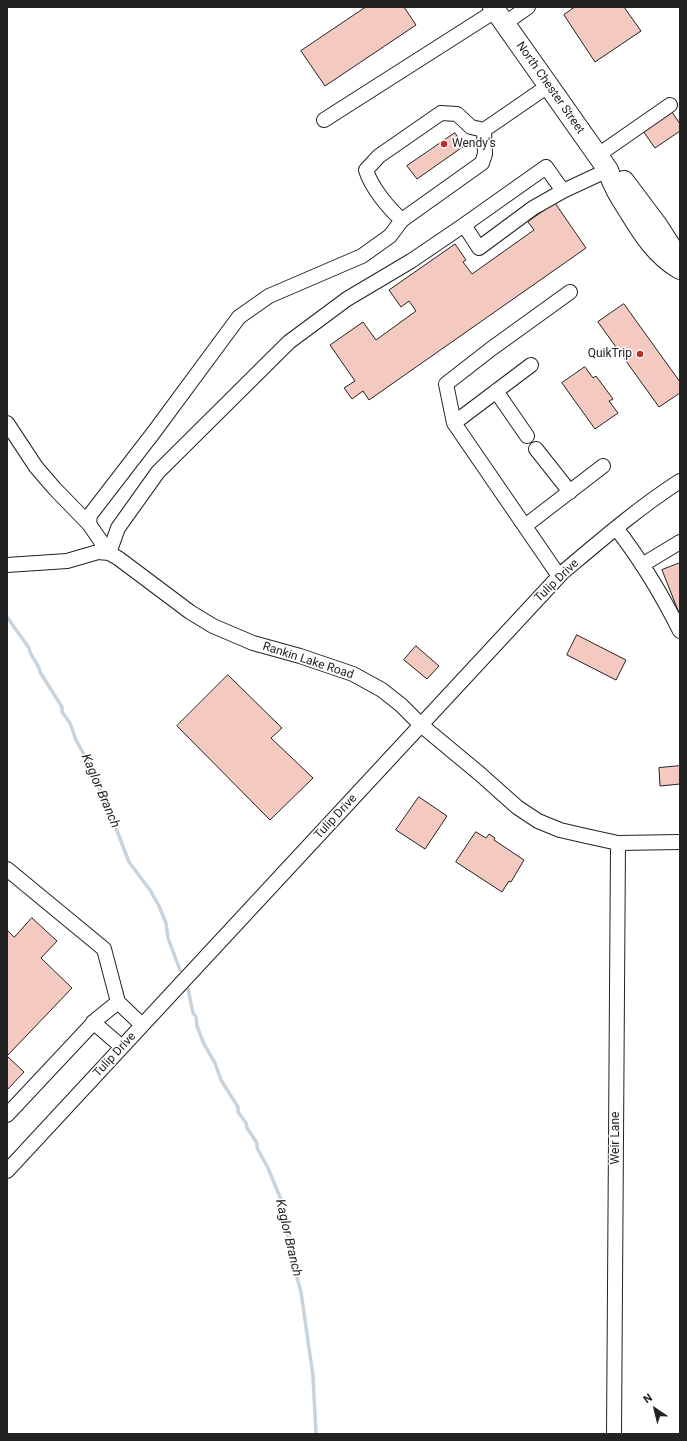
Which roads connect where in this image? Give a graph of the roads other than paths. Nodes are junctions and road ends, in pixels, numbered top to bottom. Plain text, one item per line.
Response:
1 (528, 7) edge
2 (498, 14) edge
3 (548, 86) junction
4 (670, 105) dead end
5 (324, 120) dead end
6 (484, 130) junction
7 (603, 163) junction
8 (563, 192) junction
9 (399, 217) junction
10 (464, 225) junction
11 (680, 261) edge
12 (680, 270) edge
13 (570, 292) dead end
14 (531, 365) dead end
15 (496, 391) junction
16 (7, 423) edge
17 (454, 423) junction
18 (527, 436) dead end
19 (536, 449) dead end
20 (603, 466) dead end
21 (680, 481) edge
22 (570, 492) junction
23 (89, 524) junction
24 (525, 526) junction
25 (616, 528) junction
26 (680, 542) edge
27 (109, 553) junction
28 (7, 564) edge
29 (642, 565) junction
30 (560, 576) junction
31 (680, 631) edge
32 (421, 725) junction
33 (680, 842) edge
34 (618, 843) junction
35 (7, 869) edge
36 (118, 1002) junction
37 (93, 1022) junction
38 (142, 1025) junction
39 (122, 1047) junction
40 (7, 1115) edge
41 (7, 1171) edge
42 (614, 1434) edge

1 - 2 street
2 - 3 highway, North Chester Street
2 - 5 street
3 - 6 street
3 - 7 highway, North Chester Street
4 - 7 street
6 - 9 street
6 - 9 street
7 - 8 street
7 - 11 highway, North Chester Street
7 - 12 highway, North Chester Street
8 - 10 street
8 - 10 street
9 - 23 street
10 - 27 street
13 - 17 street
14 - 15 street
15 - 17 street
15 - 18 street
16 - 23 street
17 - 24 street
19 - 22 street
20 - 22 street
21 - 25 street, Tulip Drive
22 - 24 street
23 - 27 street
24 - 30 street
25 - 29 street
25 - 30 street, Tulip Drive
26 - 29 street
27 - 28 street
27 - 32 street, Rankin Lake Road
29 - 31 street
30 - 32 street, Tulip Drive
32 - 34 street, Rankin Lake Road
32 - 38 street, Tulip Drive
33 - 34 street, Rankin Lake Road
34 - 42 street, Weir Lane
35 - 36 street
36 - 37 street
36 - 38 street
37 - 39 street
37 - 40 street
38 - 39 street, Tulip Drive
39 - 41 street, Tulip Drive

